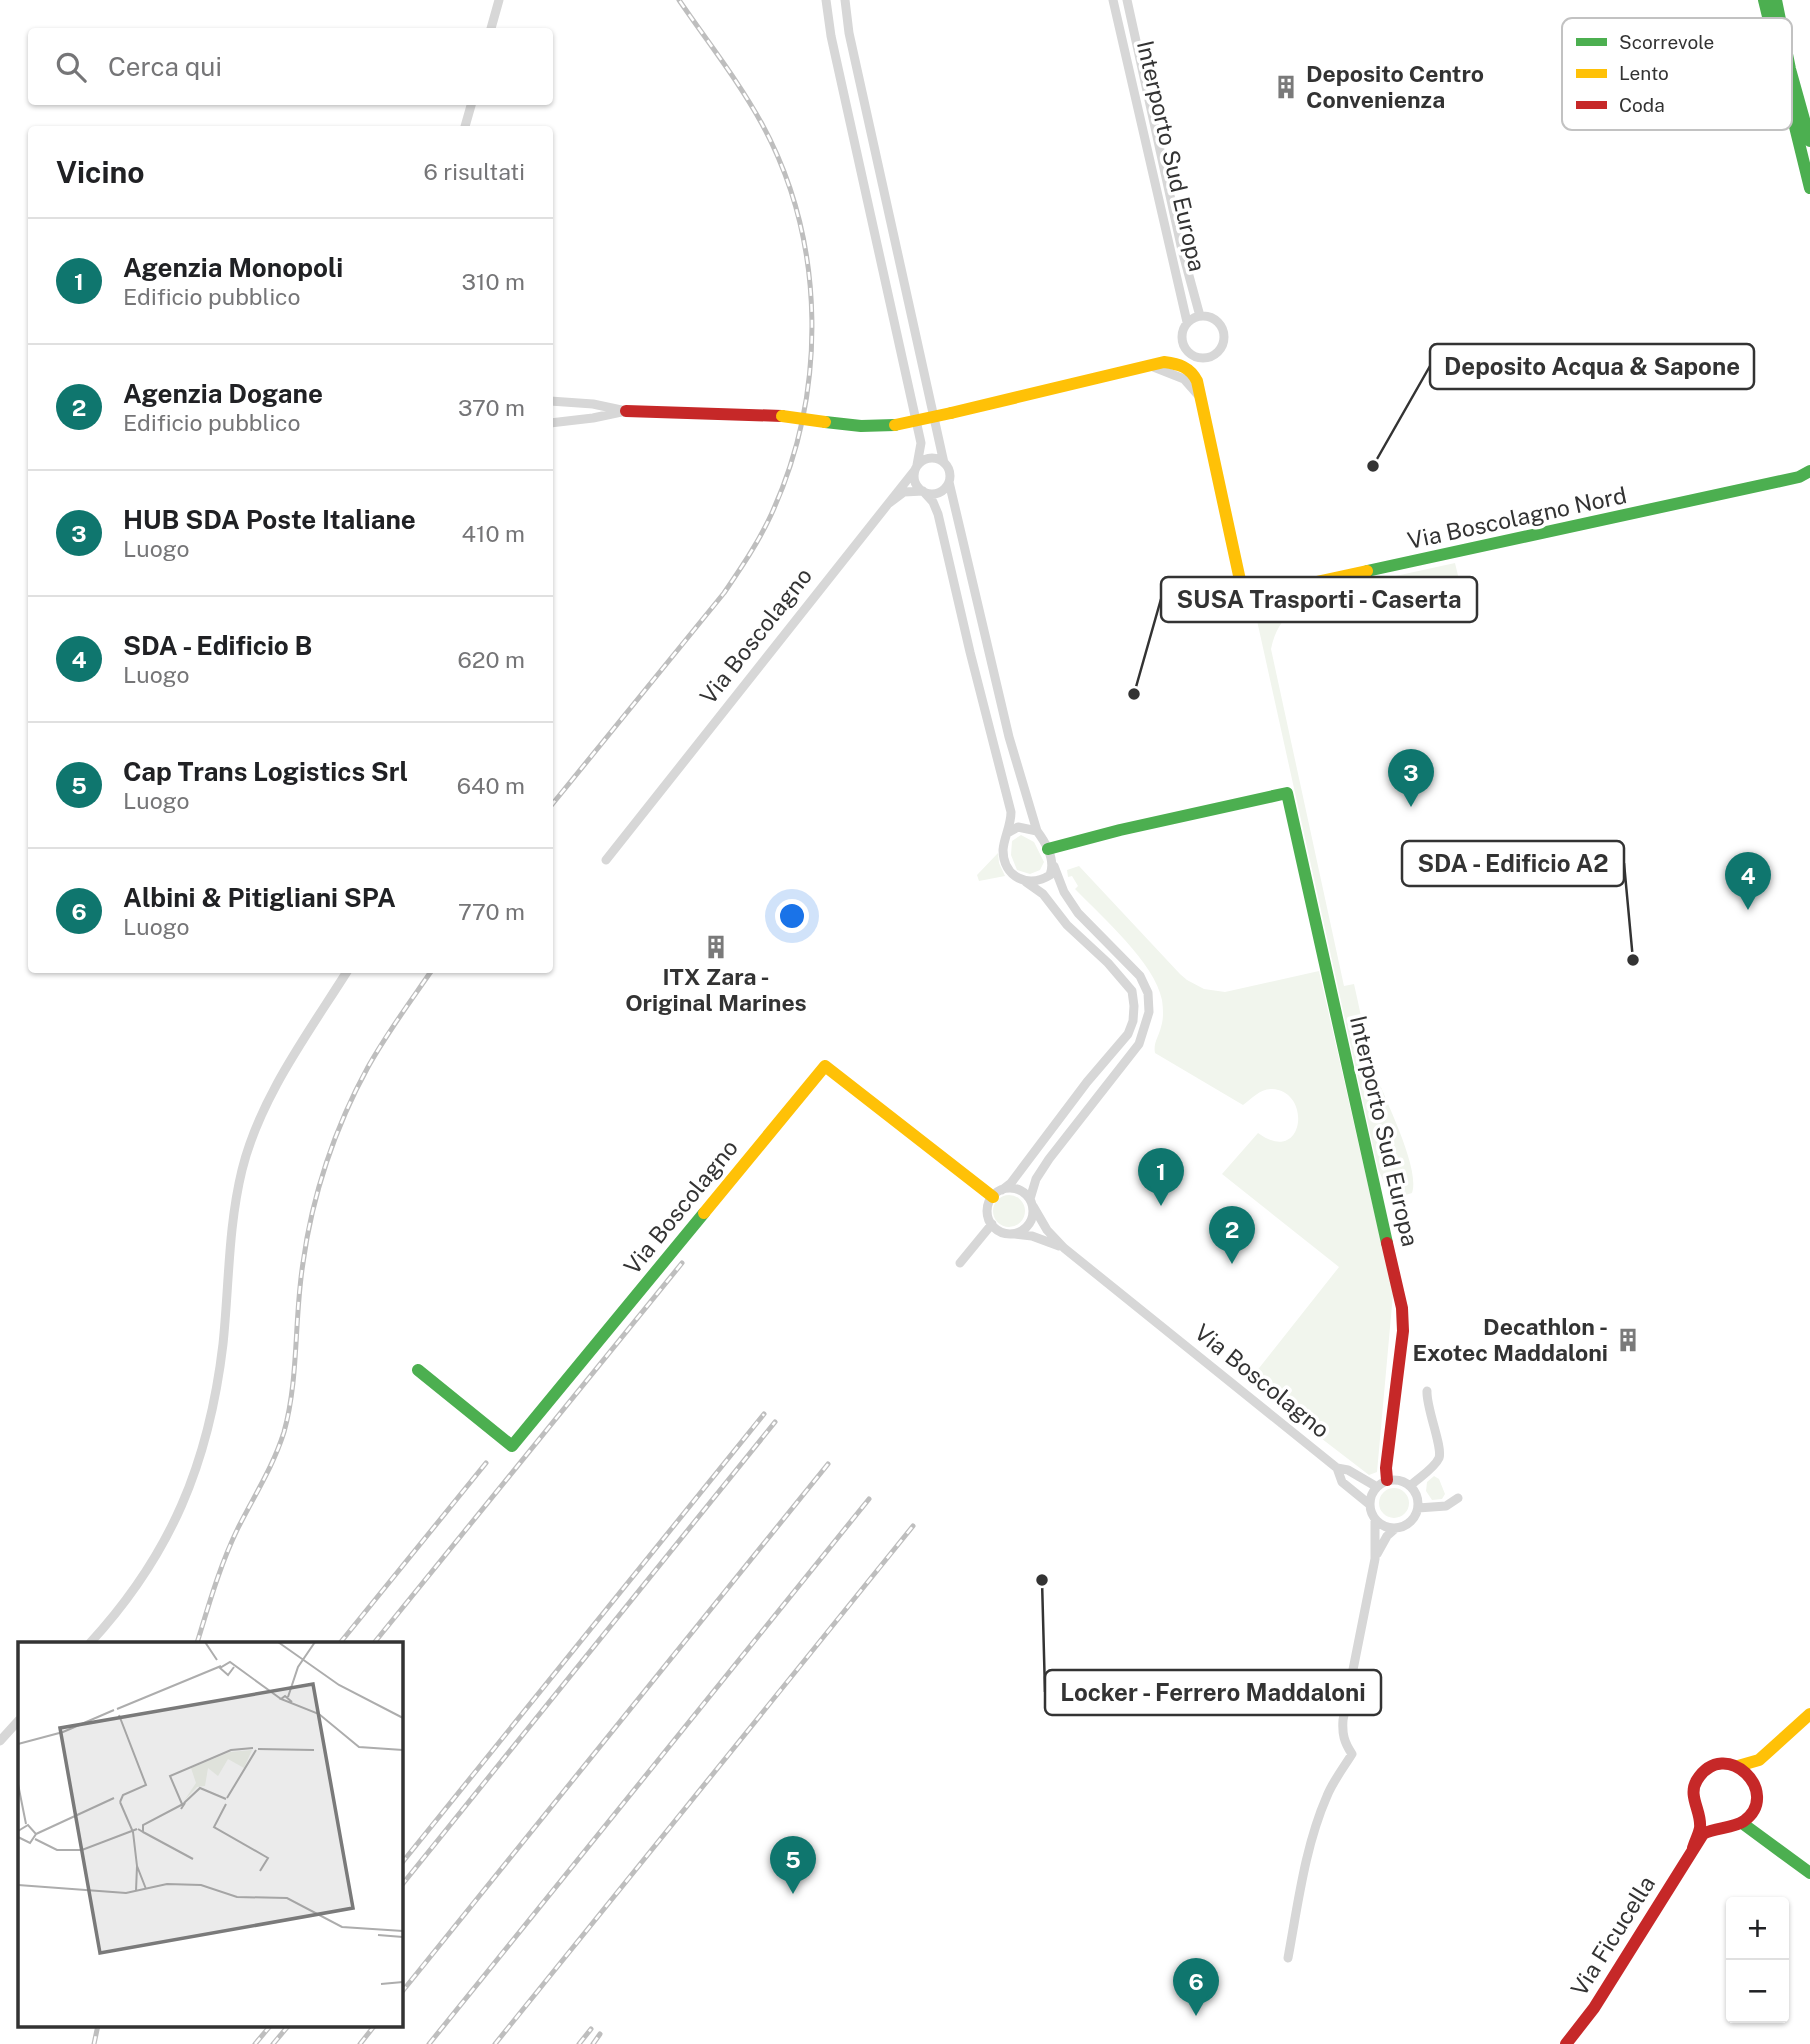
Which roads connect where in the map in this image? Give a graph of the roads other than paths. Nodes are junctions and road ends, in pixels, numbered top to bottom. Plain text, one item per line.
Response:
1 (499, 0) edge
2 (825, 0) edge
3 (845, 0) edge
4 (1113, 0) edge
5 (1127, 0) edge
6 (1764, 0) edge
7 (1776, 0) edge
8 (1768, 18) edge
9 (1780, 18) edge
10 (492, 28) edge
11 (1792, 76) edge
12 (471, 105) edge
13 (1792, 118) edge
14 (465, 126) edge
15 (1810, 141) edge
16 (1810, 187) edge
17 (1200, 316) junction
18 (1188, 322) junction
19 (553, 401) edge
20 (563, 402) junction
21 (553, 410) edge
22 (626, 411) junction
23 (553, 414) edge
24 (563, 421) junction
25 (553, 423) edge
26 (944, 463) junction
27 (916, 468) junction
28 (1806, 475) edge
29 (948, 482) junction
30 (923, 491) junction
31 (888, 504) junction
32 (1037, 831) junction
33 (1009, 832) junction
34 (1048, 849) junction
35 (606, 860) dead end
36 (1053, 864) junction
37 (1024, 881) junction
38 (346, 973) edge
39 (998, 1193) junction
40 (1031, 1203) junction
41 (992, 1224) junction
42 (1014, 1234) junction
43 (1064, 1248) junction
44 (960, 1264) dead end
45 (418, 1370) dead end
46 (1427, 1391) dead end
47 (1337, 1468) junction
48 (1382, 1484) junction
49 (1410, 1486) junction
50 (1458, 1498) dead end
51 (1369, 1504) junction
52 (1418, 1508) junction
53 (1374, 1519) junction
54 (1396, 1528) junction
55 (1375, 1559) junction
56 (91, 1642) edge
57 (1810, 1714) edge
58 (18, 1721) edge
59 (0, 1741) edge
60 (1776, 1746) junction
61 (1738, 1766) junction
62 (1756, 1788) junction
63 (1696, 1811) junction
64 (1742, 1823) junction
65 (1725, 1828) junction
66 (1693, 1848) junction
67 (1810, 1873) edge
68 (1288, 1958) dead end
69 (1566, 2044) edge

1 - 10 street
2 - 27 street
3 - 26 street
4 - 18 street, Interporto Sud Europa
5 - 17 street, Interporto Sud Europa
6 - 8 street
7 - 9 street
11 - 15 street
12 - 14 street
13 - 16 street
17 - 18 street
17 - 18 street
19 - 20 street
20 - 21 street
20 - 22 street
22 - 24 street
22 - 28 street, Via Boscolagno Nord, bridge
23 - 24 street
24 - 25 street
26 - 27 street
26 - 29 street
27 - 30 street
27 - 31 street, Via Boscolagno
29 - 30 street, Via Boscolagno
29 - 32 street
30 - 31 street, Via Boscolagno
30 - 33 street
31 - 35 street, Via Boscolagno
32 - 33 street
32 - 34 street
33 - 37 street
34 - 36 street
34 - 48 street, Interporto Sud Europa
36 - 37 street
36 - 40 street
37 - 39 street
38 - 56 street
39 - 40 street, Via Boscolagno
39 - 41 street
39 - 45 street, Via Boscolagno
40 - 42 street
40 - 43 street, Via Boscolagno
41 - 42 street, Via Boscolagno
41 - 44 street
42 - 43 street, Via Boscolagno
43 - 47 street, Via Boscolagno
46 - 49 street
47 - 48 street, Via Boscolagno
47 - 51 street, Via Boscolagno
48 - 49 street
48 - 51 street
49 - 52 street
50 - 52 street
51 - 53 street
52 - 54 street
53 - 54 street
53 - 55 street
54 - 55 street
55 - 68 street
57 - 60 street
58 - 59 street
60 - 61 street, Via Ficucella
60 - 62 street
61 - 62 street
61 - 63 street, Via Ficucella
62 - 64 street
63 - 65 street
63 - 66 street, Via Ficucella
64 - 65 street, Via Ficucella
64 - 67 street
65 - 66 street, Via Ficucella
66 - 69 street, Via Ficucella

